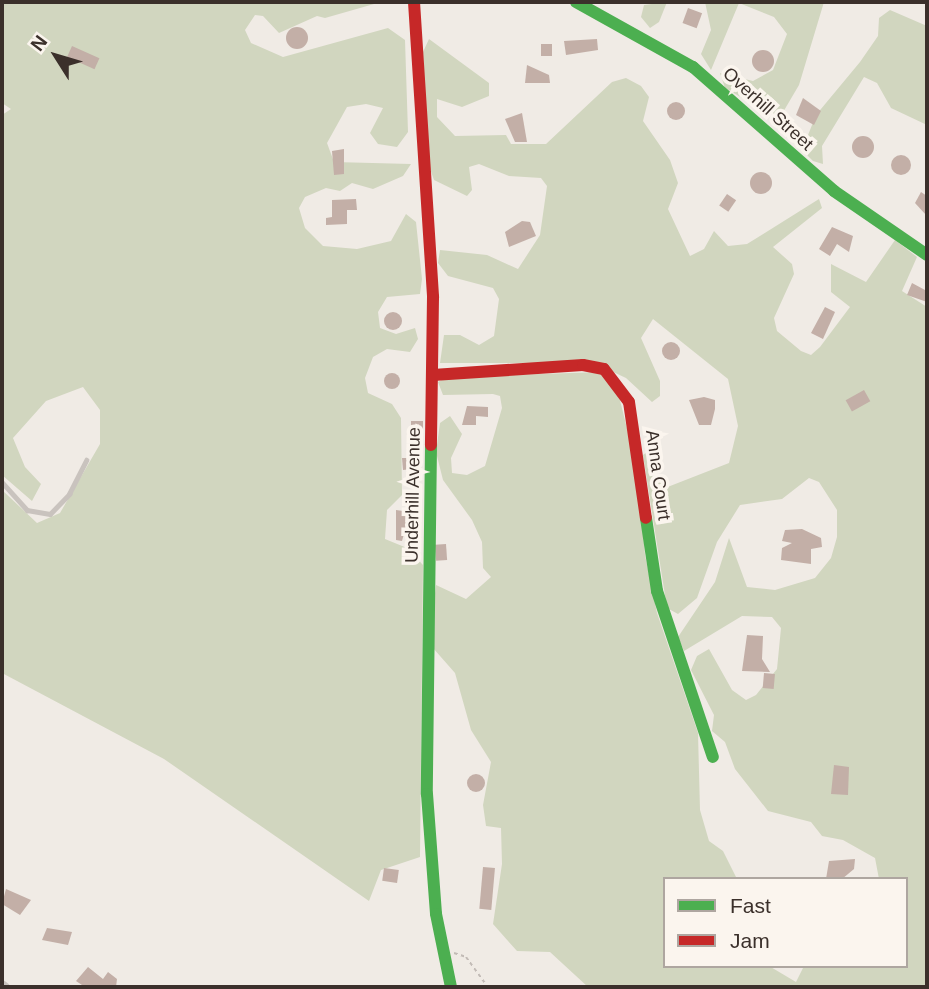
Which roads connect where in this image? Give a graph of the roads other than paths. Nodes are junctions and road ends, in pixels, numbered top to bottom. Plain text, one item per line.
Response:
1 (414, 2) edge
2 (576, 2) edge
3 (927, 255) edge
4 (433, 375) junction
5 (86, 460) dead end
6 (2, 482) edge
7 (713, 757) dead end
8 (2, 984) edge
9 (6, 987) edge
10 (451, 987) edge

1 - 4 street, Underhill Avenue
2 - 3 street, Overhill Street
4 - 7 street, Anna Court
4 - 10 street, Underhill Avenue
5 - 6 lane
8 - 9 street

